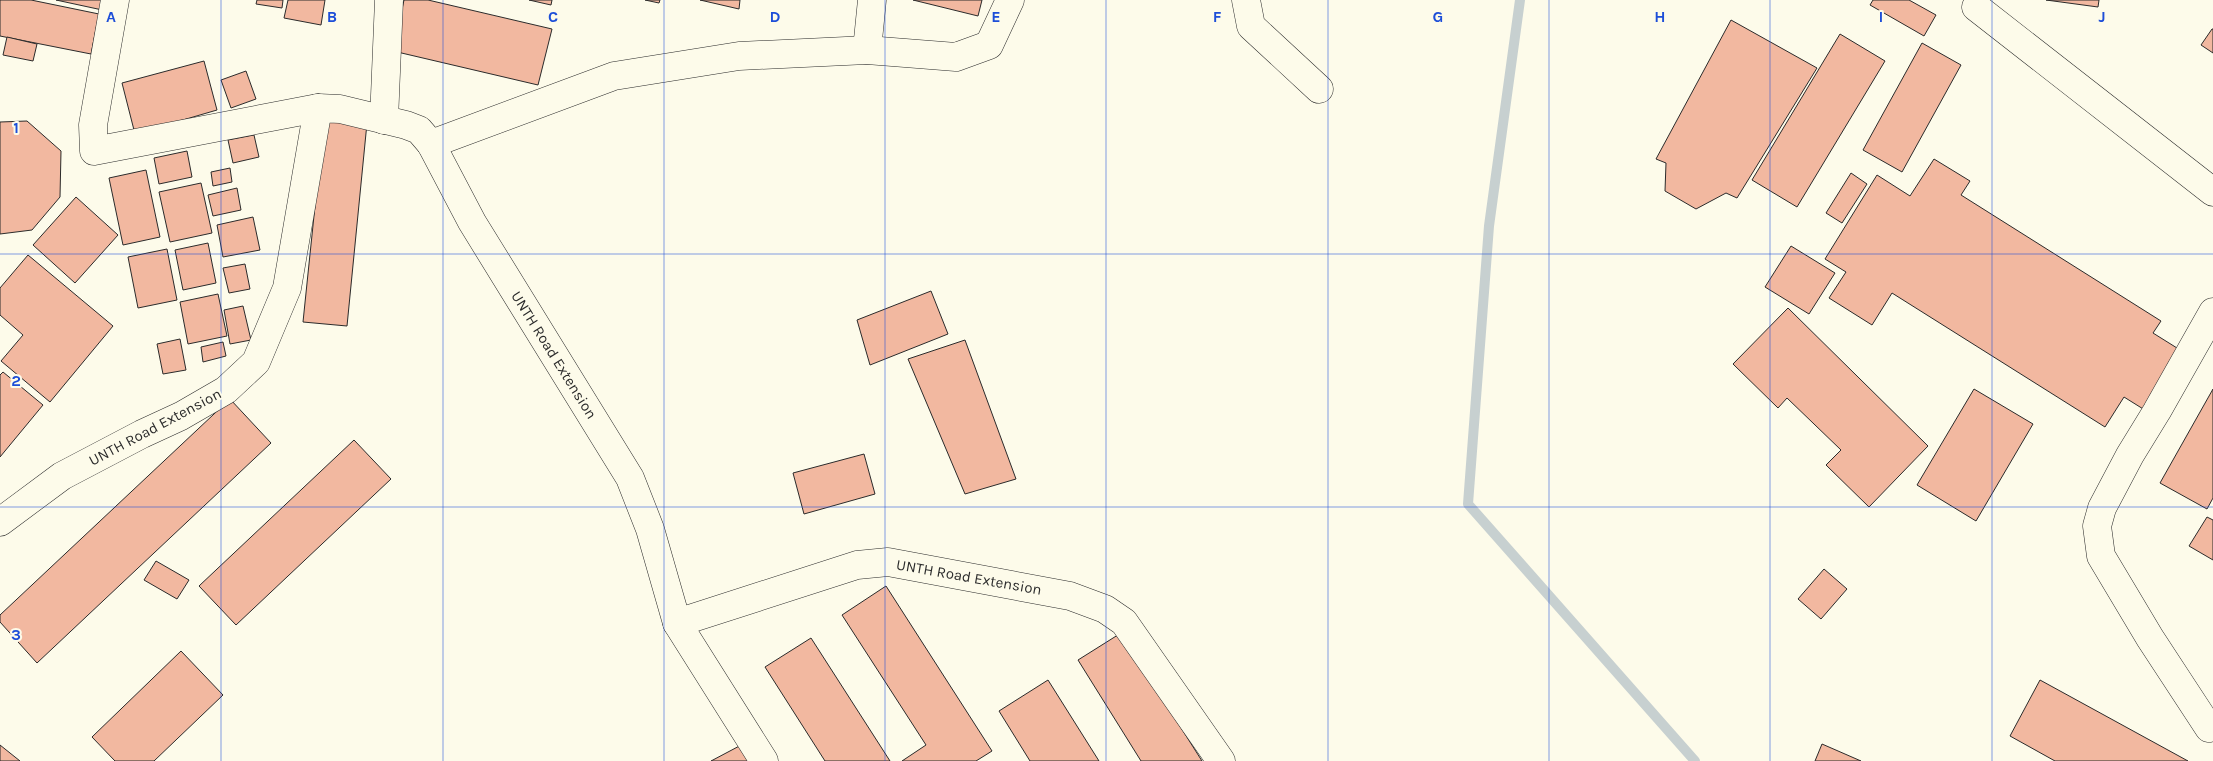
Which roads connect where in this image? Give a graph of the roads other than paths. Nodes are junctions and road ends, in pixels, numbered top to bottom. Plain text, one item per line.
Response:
1 (115, 0) edge
2 (389, 0) edge
3 (872, 0) edge
4 (1010, 0) edge
5 (1246, 0) edge
6 (1976, 7) dead end
7 (867, 50) junction
8 (1319, 89) dead end
9 (318, 108) junction
10 (384, 120) junction
11 (432, 144) junction
12 (2213, 192) edge
13 (2213, 312) edge
14 (0, 521) edge
15 (677, 623) junction
16 (2209, 728) dead end
17 (764, 761) edge
18 (1221, 761) edge

1 - 9 street
2 - 10 street
3 - 7 street
4 - 7 street
5 - 8 street
6 - 12 street
7 - 11 street
9 - 10 street, UNTH Road Extension
9 - 14 street, UNTH Road Extension
10 - 11 street, UNTH Road Extension
11 - 15 street, UNTH Road Extension
13 - 16 street
15 - 17 street
15 - 18 street, UNTH Road Extension

